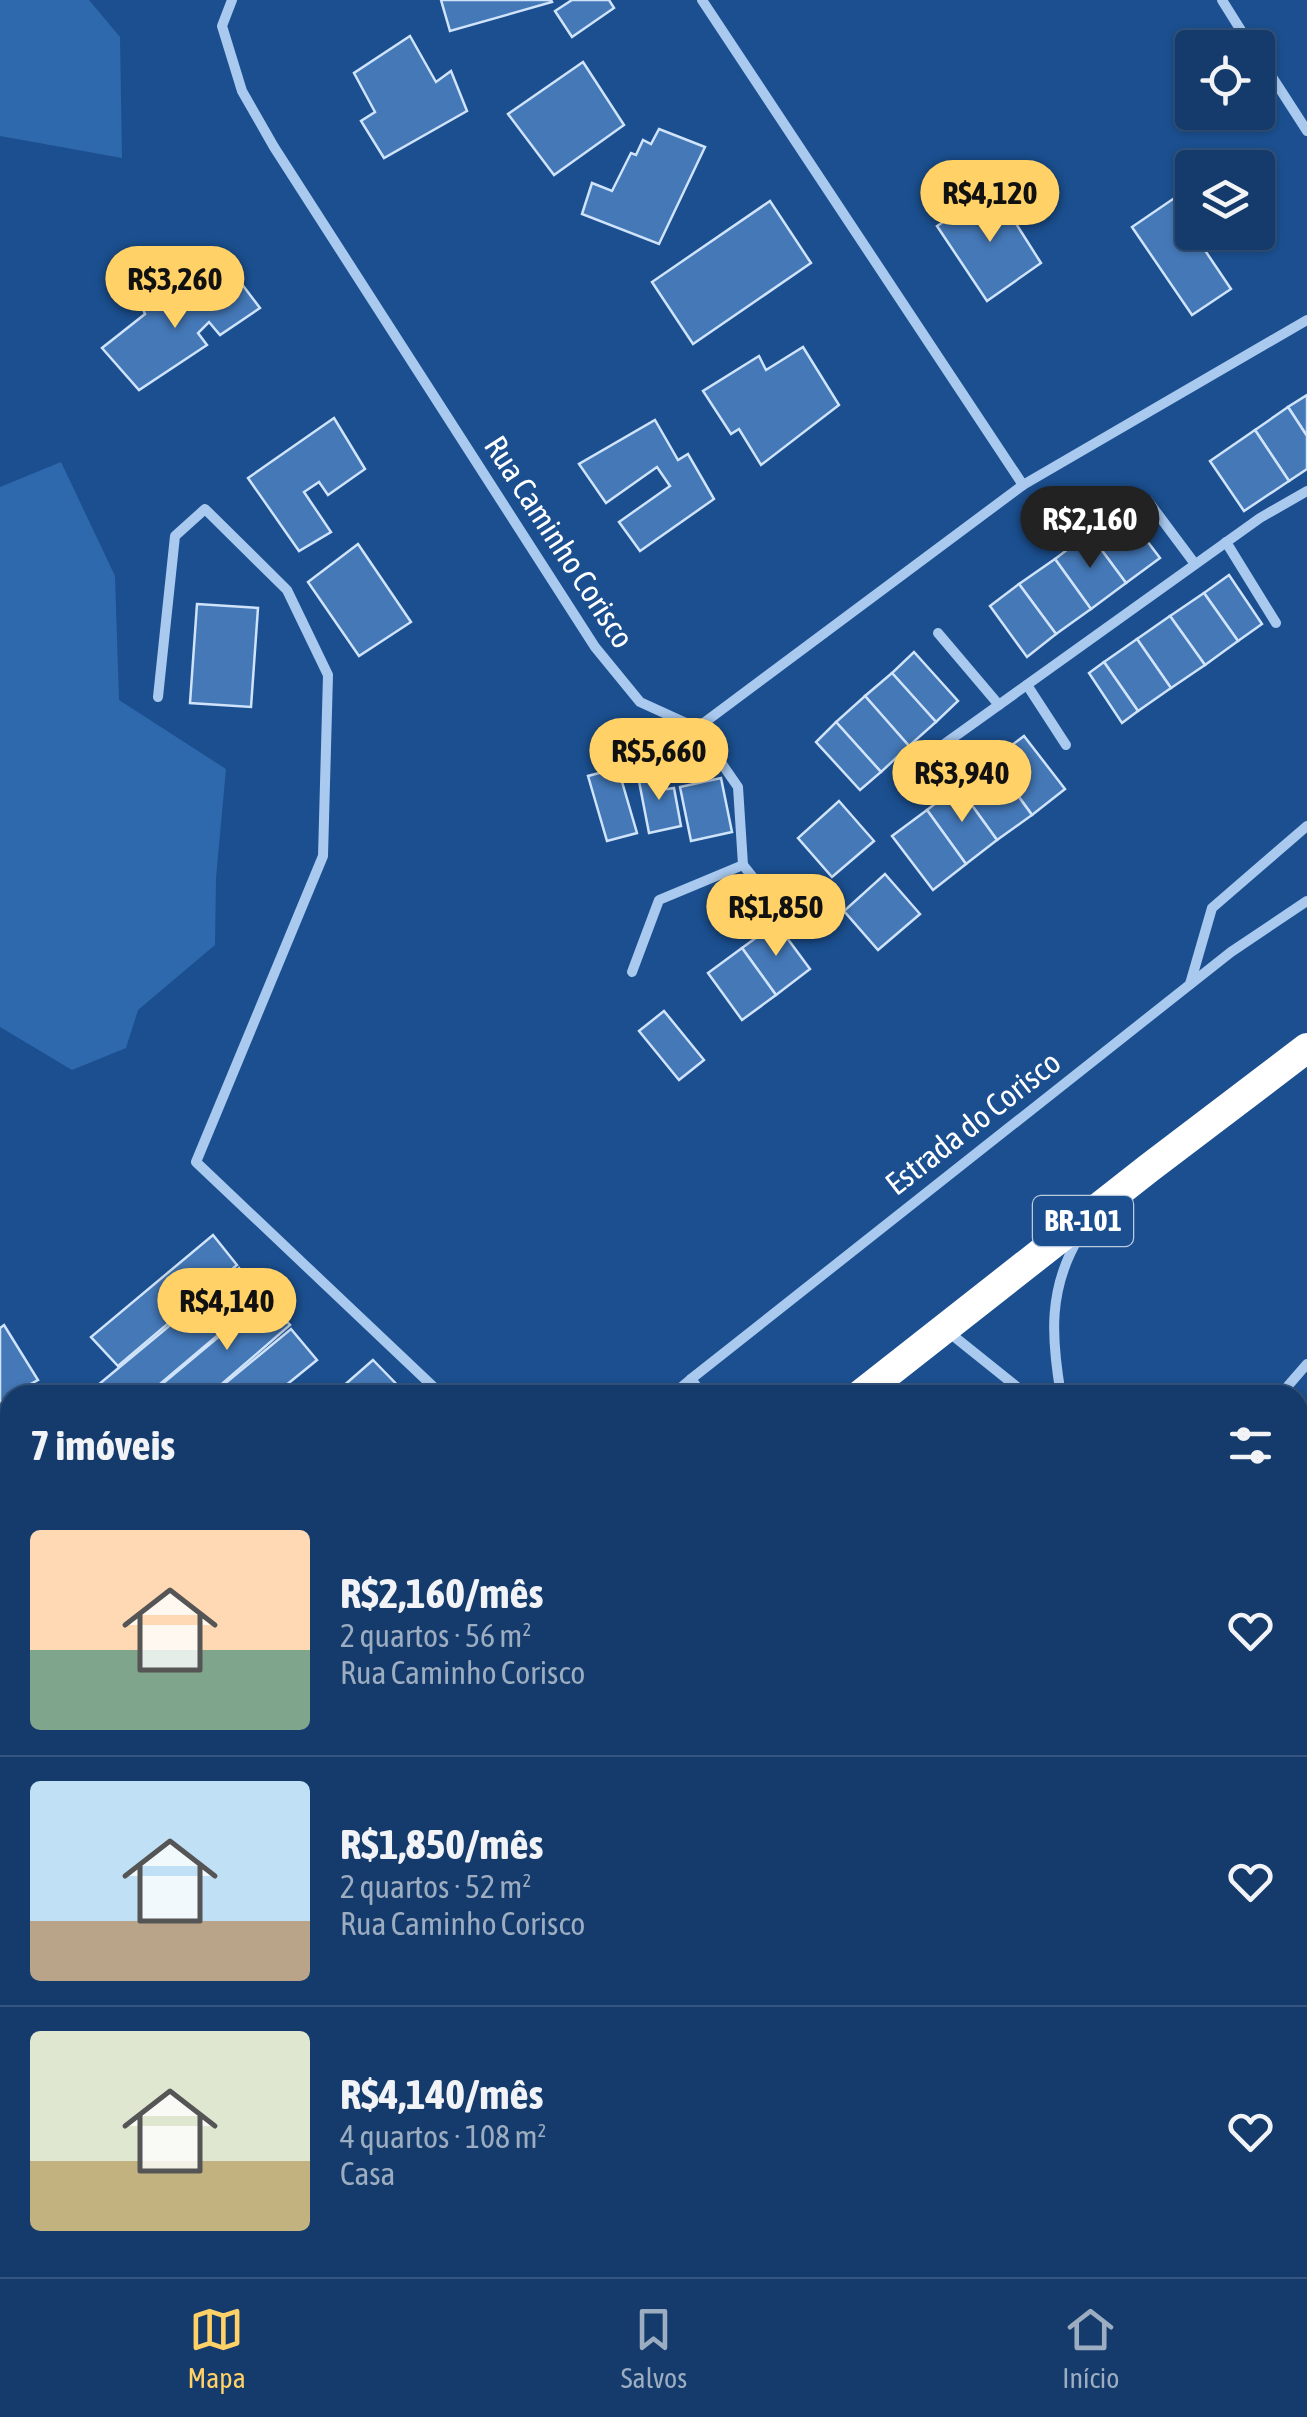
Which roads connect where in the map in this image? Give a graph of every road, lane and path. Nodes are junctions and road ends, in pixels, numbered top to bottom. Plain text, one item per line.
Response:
1 (232, 0) edge
2 (702, 0) edge
3 (1222, 0) edge
4 (1241, 30) edge
5 (1275, 82) edge
6 (1307, 132) edge
7 (1307, 320) edge
8 (1024, 486) junction
9 (1307, 491) edge
10 (1148, 501) dead end
11 (1226, 542) junction
12 (1196, 564) junction
13 (1276, 623) dead end
14 (938, 632) dead end
15 (1027, 685) junction
16 (158, 698) dead end
17 (999, 705) junction
18 (697, 728) junction
19 (1066, 746) dead end
20 (915, 765) dead end
21 (1307, 826) edge
22 (744, 864) junction
23 (1307, 901) edge
24 (784, 916) dead end
25 (632, 972) dead end
26 (1189, 984) junction
27 (1307, 1048) edge
28 (1094, 1212) junction
29 (944, 1329) junction
30 (1307, 1364) edge
31 (690, 1379) junction
32 (431, 1385) edge
33 (683, 1385) edge
34 (695, 1385) edge
35 (873, 1385) edge
36 (1014, 1385) edge
37 (1060, 1385) edge
38 (1289, 1385) edge

1 - 18 street, Rua Caminho Corisco
2 - 8 street
3 - 4 street
5 - 6 street
7 - 8 street
8 - 18 street
9 - 11 street
10 - 12 street
11 - 12 street
11 - 13 street
12 - 15 street
14 - 17 street
15 - 17 street
15 - 19 street
16 - 32 street
17 - 20 street
18 - 22 street
21 - 26 street
22 - 24 street
22 - 25 street
23 - 26 street, Estrada do Corisco
26 - 31 street, Estrada do Corisco
27 - 28 highway, BR-101
28 - 29 highway, BR-101
28 - 37 street
29 - 35 highway, BR-101
29 - 36 street
30 - 38 street
31 - 33 street, Estrada do Corisco
31 - 34 street

